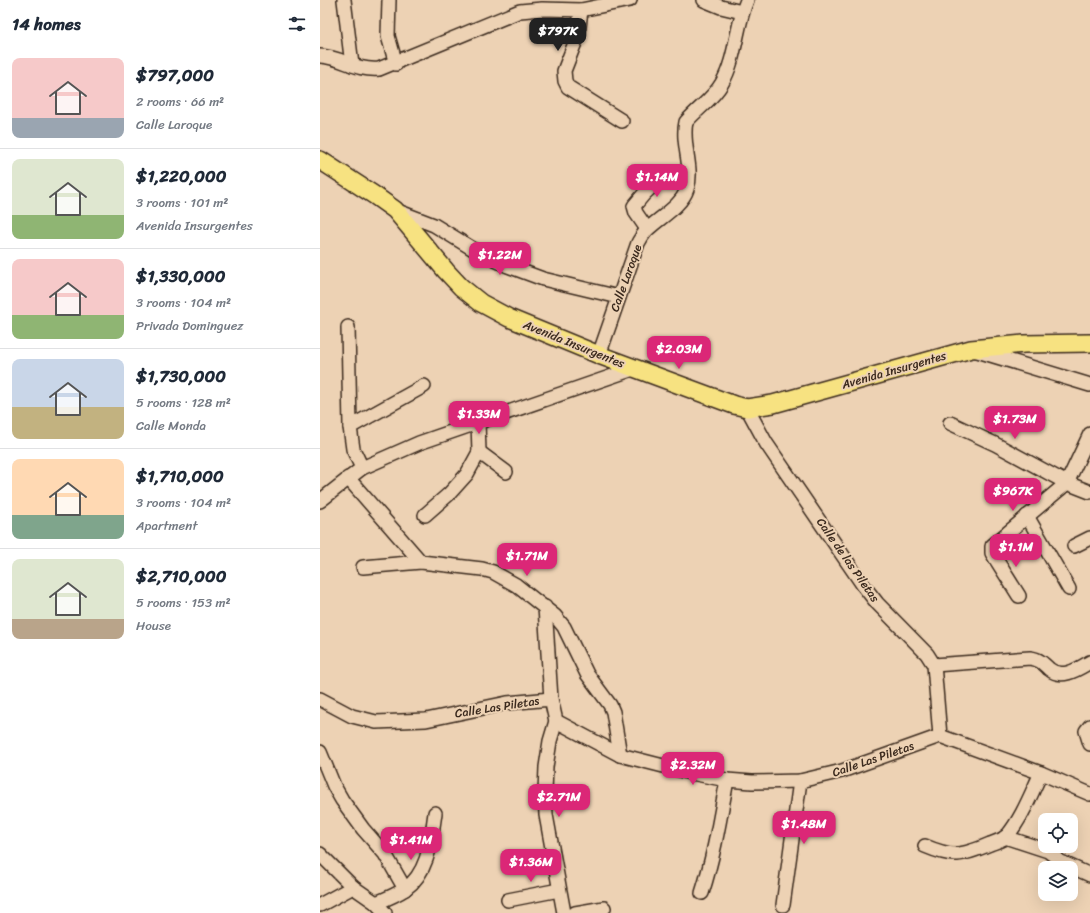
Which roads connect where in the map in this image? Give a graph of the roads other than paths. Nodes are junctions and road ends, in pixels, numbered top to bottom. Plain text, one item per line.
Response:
1 (344, 0) edge
2 (389, 0) edge
3 (630, 0) edge
4 (704, 0) edge
5 (744, 6) edge
6 (581, 10) junction
7 (320, 56) edge
8 (396, 64) junction
9 (352, 65) junction
10 (622, 121) dead end
11 (320, 160) edge
12 (662, 177) dead end
13 (395, 210) junction
14 (647, 229) junction
15 (619, 297) junction
16 (348, 327) dead end
17 (1090, 344) edge
18 (971, 349) junction
19 (599, 355) junction
20 (636, 368) junction
21 (1090, 385) edge
22 (424, 386) dead end
23 (747, 408) junction
24 (478, 422) junction
25 (950, 423) dead end
26 (350, 427) junction
27 (1090, 434) edge
28 (479, 452) junction
29 (362, 468) junction
30 (506, 472) dead end
31 (348, 478) junction
32 (1067, 483) junction
33 (1090, 492) edge
34 (320, 501) edge
35 (425, 514) dead end
36 (1027, 516) junction
37 (1090, 538) edge
38 (1074, 546) dead end
39 (421, 562) junction
40 (363, 567) dead end
41 (1069, 589) dead end
42 (1019, 596) dead end
43 (545, 607) junction
44 (1090, 662) edge
45 (934, 665) junction
46 (320, 699) edge
47 (551, 699) junction
48 (556, 721) junction
49 (1090, 726) edge
50 (940, 736) junction
51 (1090, 744) edge
52 (320, 752) edge
53 (620, 755) junction
54 (1041, 773) junction
55 (727, 780) junction
56 (800, 781) junction
57 (1090, 794) edge
58 (435, 813) dead end
59 (1005, 837) junction
60 (925, 846) dead end
61 (320, 854) edge
62 (1057, 861) edge
63 (1078, 871) edge
64 (1090, 875) edge
65 (353, 887) junction
66 (405, 889) junction
67 (559, 890) junction
68 (702, 893) dead end
69 (508, 900) dead end
70 (320, 905) edge
71 (783, 905) dead end
72 (381, 908) edge
73 (604, 908) dead end
74 (564, 913) edge
75 (575, 913) edge

1 - 9 street
2 - 8 street
3 - 6 street
4 - 5 street, Calle Laroque
5 - 14 street, Calle Laroque
6 - 8 street
6 - 10 street
7 - 9 street
8 - 9 street
11 - 13 main road, Avenida Insurgentes
12 - 14 street
13 - 15 street
13 - 19 main road, Avenida Insurgentes
14 - 15 street, Calle Laroque
15 - 19 street, Calle Laroque
16 - 26 street
17 - 18 main road, Avenida Insurgentes
18 - 21 street
18 - 23 main road, Avenida Insurgentes
19 - 20 main road, Avenida Insurgentes
20 - 23 main road, Avenida Insurgentes
20 - 24 street
22 - 26 street
23 - 45 street, Calle de las Piletas
24 - 28 street
24 - 29 street
25 - 32 street
26 - 29 street
27 - 32 street
28 - 30 street
28 - 35 street
29 - 31 street
31 - 34 street
31 - 39 street
32 - 33 street
32 - 36 street
36 - 41 street
36 - 42 street
37 - 38 street
39 - 40 street
39 - 43 street
43 - 47 street
43 - 53 street
44 - 45 street
45 - 50 street
46 - 47 street, Calle Las Piletas
47 - 48 street, Calle Las Piletas
48 - 53 street, Calle Las Piletas
48 - 67 street
49 - 51 street
50 - 54 street
50 - 56 street, Calle Las Piletas
52 - 66 street
53 - 55 street, Calle Las Piletas
54 - 57 street
54 - 59 street
55 - 56 street, Calle Las Piletas
55 - 68 street
56 - 71 street
58 - 66 street
59 - 60 street
59 - 62 street
61 - 65 street
63 - 64 street
65 - 70 street
65 - 72 street
66 - 72 street
67 - 69 street
67 - 74 street
73 - 75 street

